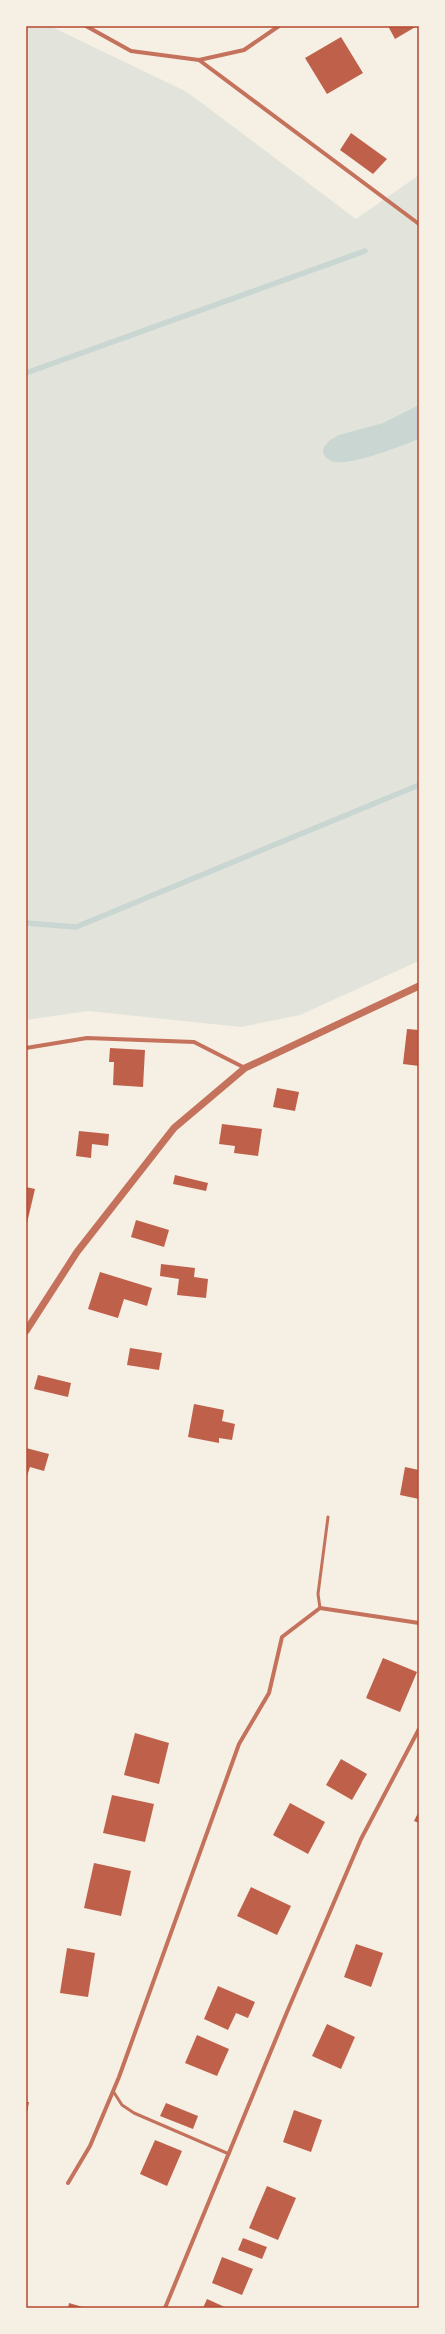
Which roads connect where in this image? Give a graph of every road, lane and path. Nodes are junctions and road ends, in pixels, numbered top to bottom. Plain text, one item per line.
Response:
1 (86, 26) edge
2 (279, 26) edge
3 (199, 60) junction
4 (419, 224) edge
5 (419, 986) edge
6 (26, 1048) edge
7 (244, 1068) junction
8 (26, 1331) edge
9 (328, 1517) dead end
10 (320, 1608) junction
11 (419, 1623) edge
12 (419, 1729) edge
13 (113, 2091) junction
14 (228, 2154) junction
15 (68, 2183) dead end
16 (165, 2308) edge

1 - 3 street
2 - 3 street
3 - 4 street
5 - 7 street
6 - 7 street
7 - 8 street
9 - 10 lane
10 - 11 street
10 - 13 street
12 - 14 street
13 - 14 lane
13 - 15 street
14 - 16 street

